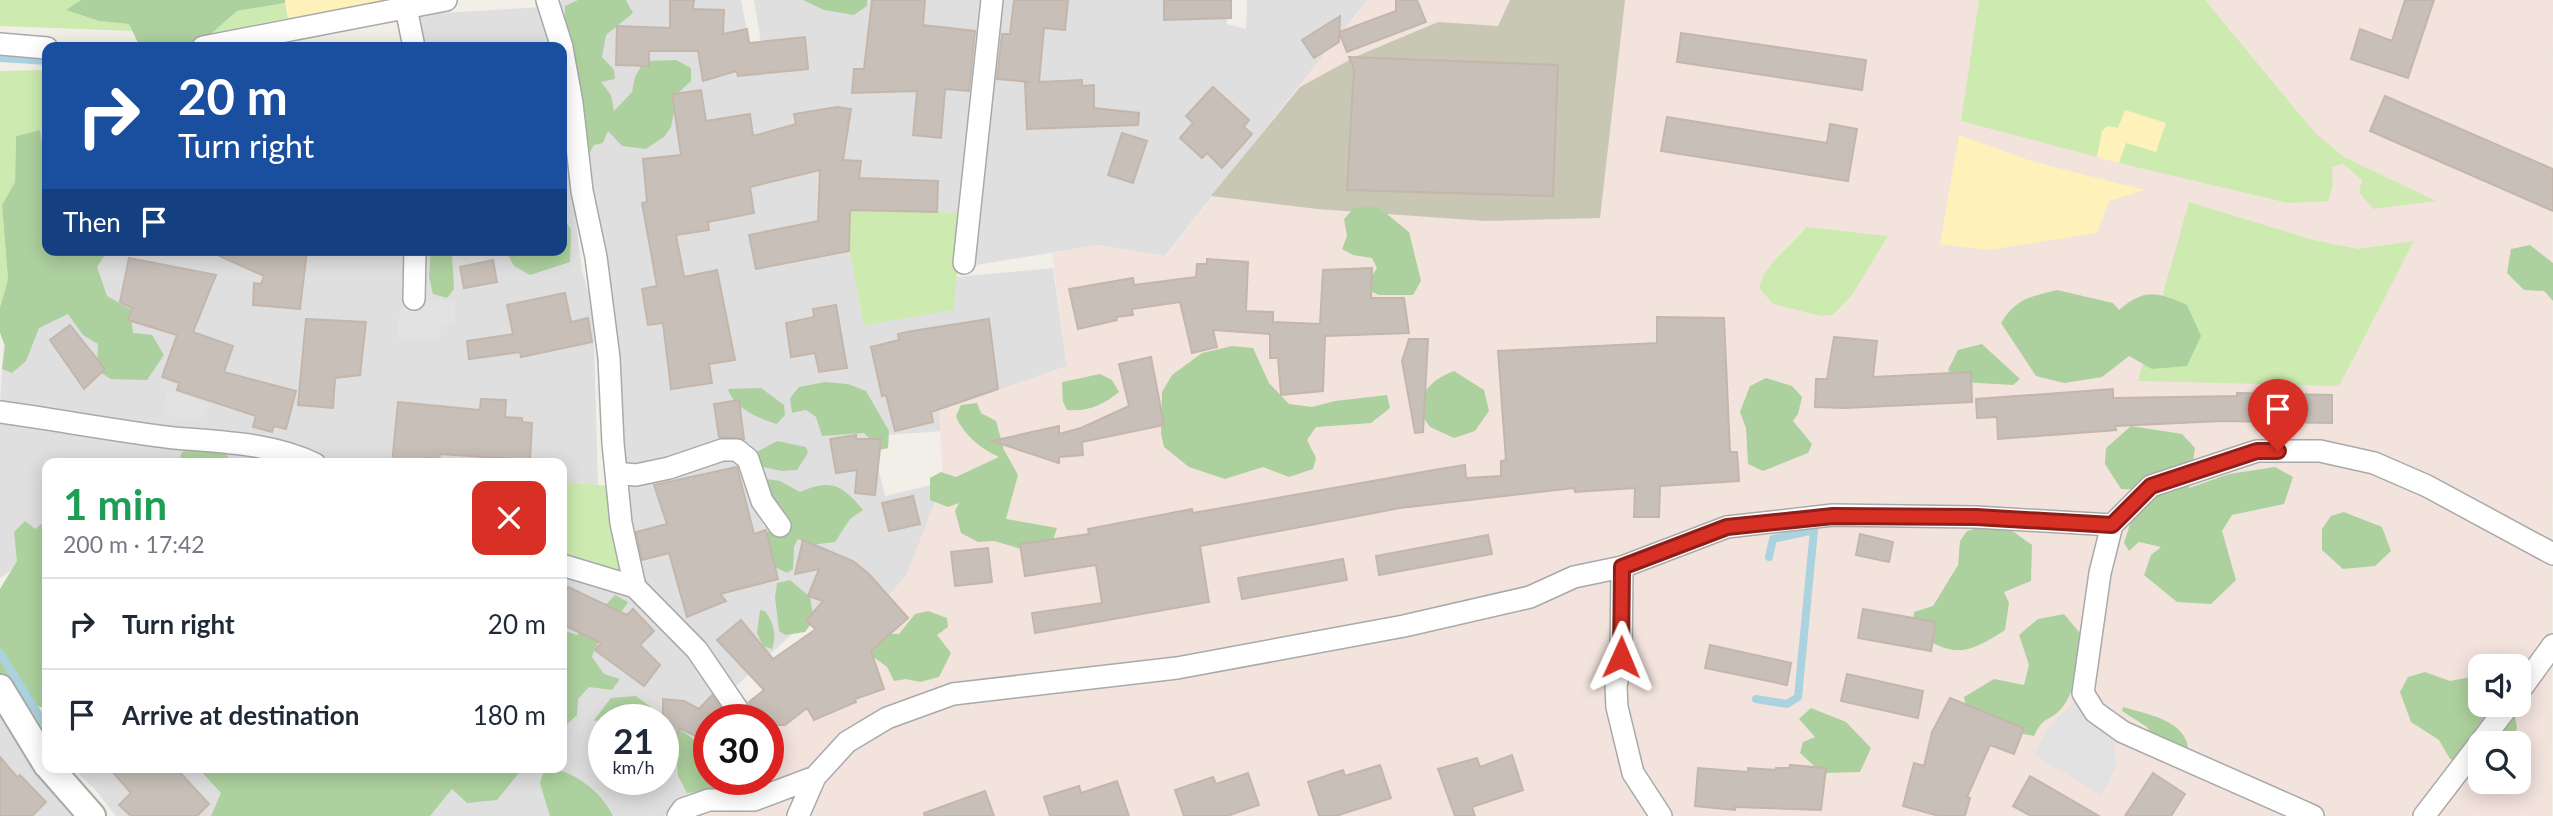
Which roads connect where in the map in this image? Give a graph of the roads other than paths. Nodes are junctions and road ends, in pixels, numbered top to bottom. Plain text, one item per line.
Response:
1 (446, 0) edge
2 (547, 0) edge
3 (992, 0) edge
4 (406, 8) junction
5 (229, 42) edge
6 (413, 42) edge
7 (560, 42) edge
8 (0, 44) edge
9 (42, 48) edge
10 (567, 76) edge
11 (415, 256) edge
12 (964, 263) dead end
13 (414, 299) dead end
14 (0, 412) edge
15 (302, 458) edge
16 (616, 473) junction
17 (2112, 525) junction
18 (780, 526) dead end
19 (2553, 554) edge
20 (567, 567) edge
21 (1622, 567) junction
22 (635, 587) junction
23 (2553, 645) edge
24 (2531, 675) edge
25 (0, 688) edge
26 (734, 704) edge
27 (2500, 717) edge
28 (42, 756) edge
29 (54, 773) edge
30 (814, 777) junction
31 (730, 795) edge
32 (730, 800) junction
33 (92, 816) edge
34 (678, 816) edge
35 (798, 816) edge
36 (1661, 816) edge
37 (2313, 816) edge
38 (2424, 816) edge

1 - 4 street
2 - 7 street
3 - 12 street
4 - 5 street
4 - 6 street
8 - 9 street
10 - 16 street
11 - 13 street
14 - 15 street
16 - 18 street
16 - 22 street
17 - 19 street
17 - 21 street
17 - 37 street
20 - 22 street
21 - 30 street
21 - 36 street
22 - 26 street
23 - 24 street
25 - 28 street
27 - 38 street
29 - 33 street
30 - 32 street
30 - 35 street
31 - 32 street
32 - 34 street

